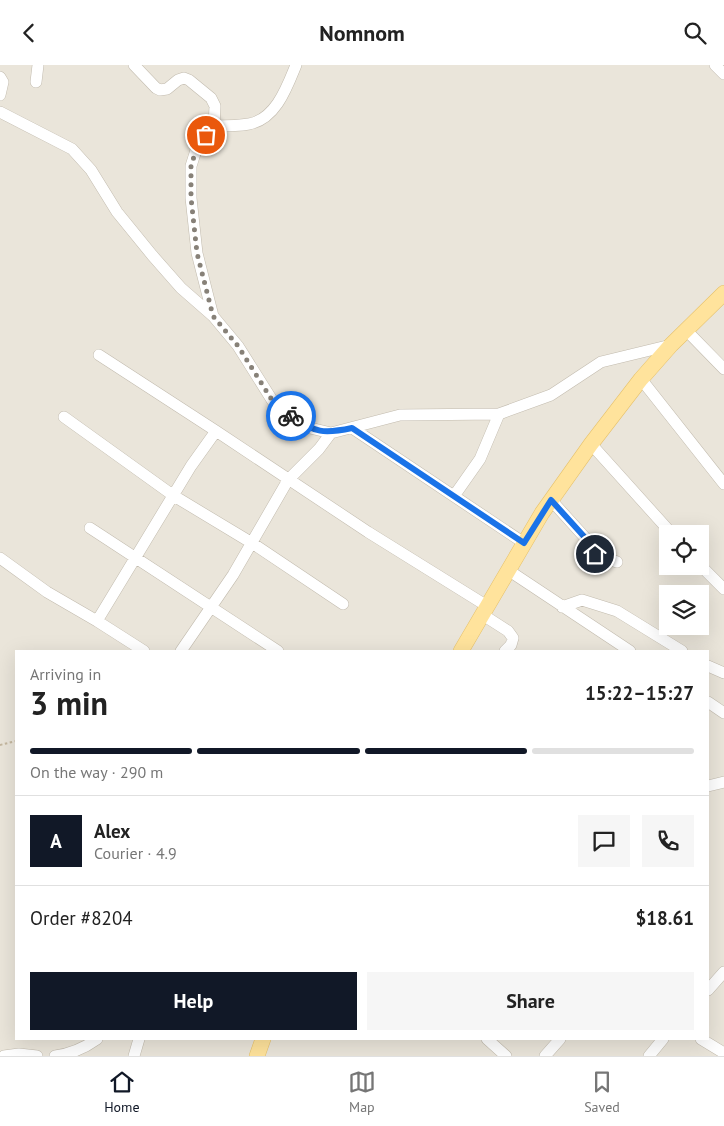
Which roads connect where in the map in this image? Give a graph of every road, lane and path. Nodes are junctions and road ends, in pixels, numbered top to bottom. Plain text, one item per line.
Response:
1 (38, 65) edge
2 (134, 65) edge
3 (296, 65) edge
4 (715, 65) edge
5 (724, 74) edge
6 (0, 77) edge
7 (36, 83) dead end
8 (0, 95) edge
9 (0, 112) edge
10 (214, 127) junction
11 (724, 293) edge
12 (213, 316) junction
13 (686, 330) junction
14 (670, 345) junction
15 (99, 355) dead end
16 (724, 369) edge
17 (641, 379) junction
18 (499, 414) junction
19 (64, 417) dead end
20 (352, 428) junction
21 (216, 431) junction
22 (331, 433) junction
23 (591, 444) junction
24 (288, 480) junction
25 (724, 485) edge
26 (174, 496) junction
27 (454, 496) junction
28 (551, 500) junction
29 (664, 525) edge
30 (90, 528) dead end
31 (252, 543) junction
32 (524, 543) junction
33 (0, 557) edge
34 (136, 559) junction
35 (616, 562) dead end
36 (508, 569) junction
37 (709, 574) edge
38 (724, 589) edge
39 (343, 604) dead end
40 (212, 607) junction
41 (562, 607) junction
42 (485, 610) junction
43 (97, 621) junction
44 (142, 650) edge
45 (182, 650) edge
46 (276, 650) edge
47 (462, 650) edge
48 (506, 650) edge
49 (628, 650) edge
50 (680, 650) edge
51 (709, 666) edge
52 (724, 673) edge
53 (709, 703) edge
54 (724, 713) edge
55 (15, 741) edge
56 (0, 745) edge
57 (724, 782) edge
58 (709, 786) edge
59 (724, 972) edge
60 (709, 989) edge
61 (96, 1040) edge
62 (139, 1040) edge
63 (263, 1040) edge
64 (488, 1040) edge
65 (559, 1040) edge
66 (663, 1040) edge
67 (703, 1040) edge
68 (724, 1053) edge
69 (4, 1056) edge
70 (37, 1056) edge
71 (55, 1056) edge
72 (134, 1056) edge
73 (257, 1056) edge
74 (506, 1056) edge
75 (545, 1056) edge
76 (649, 1056) edge

1 - 7 street
2 - 10 street
3 - 10 street
4 - 5 street
6 - 8 street
9 - 12 street
10 - 12 street
11 - 13 main road
12 - 22 street
13 - 14 main road
13 - 16 street
14 - 17 main road
14 - 18 street
15 - 21 street
17 - 23 main road
17 - 25 street
18 - 20 street
18 - 27 street
19 - 26 street
20 - 22 street
20 - 27 street
21 - 24 street
21 - 26 street
22 - 24 street
23 - 28 main road
23 - 29 street
24 - 31 street
24 - 42 street
26 - 31 street
26 - 34 street
27 - 32 street
28 - 32 main road
28 - 35 street
30 - 34 street
31 - 39 street
31 - 40 street
32 - 36 main road
33 - 43 street
34 - 40 street
34 - 43 street
36 - 41 street
36 - 42 main road
37 - 38 street
40 - 45 street
40 - 46 street
41 - 49 street
41 - 50 street
42 - 47 main road
42 - 48 street
43 - 44 street
51 - 52 street
53 - 54 street
55 - 56 path
57 - 58 street
59 - 60 street
61 - 71 street
62 - 72 street
63 - 73 main road
64 - 74 street
65 - 75 street
66 - 76 street
67 - 68 street
69 - 70 street

